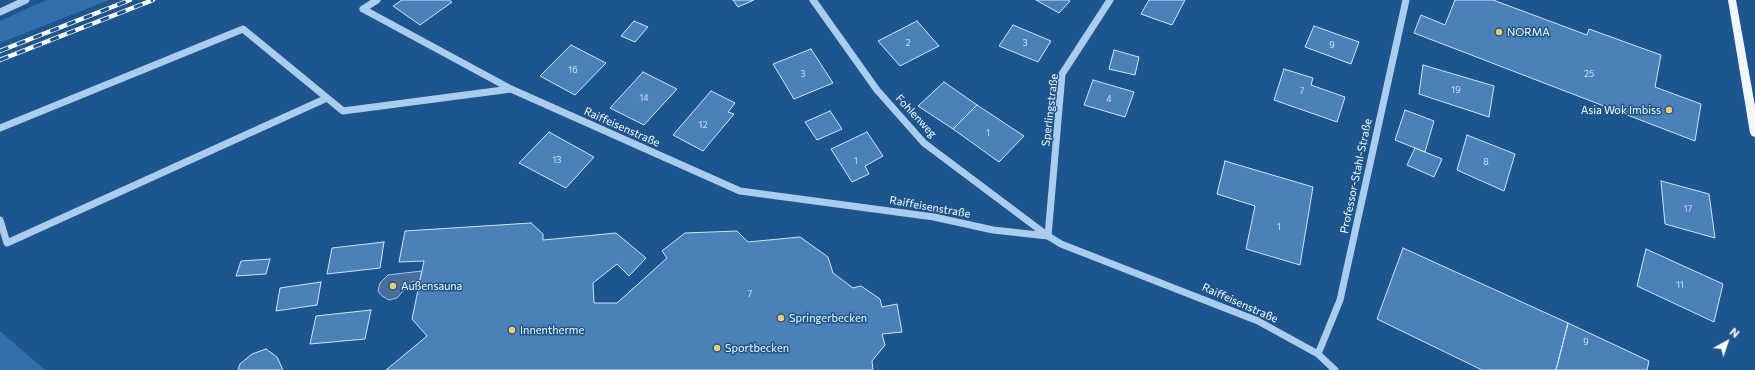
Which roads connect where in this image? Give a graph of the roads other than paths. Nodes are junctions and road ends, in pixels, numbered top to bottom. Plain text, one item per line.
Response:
1 (26, 0) edge
2 (377, 0) edge
3 (813, 0) edge
4 (1110, 0) edge
5 (1406, 0) edge
6 (1732, 0) edge
7 (0, 12) edge
8 (511, 89) junction
9 (327, 98) junction
10 (0, 128) edge
11 (1755, 133) edge
12 (0, 220) edge
13 (1048, 236) junction
14 (1318, 354) junction
15 (1335, 370) edge

1 - 7 street
2 - 8 street, Raiffeisenstraße
3 - 13 street, Fohlenweg
4 - 13 street, Sperlingstraße
5 - 14 street, Professor-Stahl-Straße
6 - 11 main road
8 - 9 street
8 - 13 street, Raiffeisenstraße
9 - 10 street
9 - 12 street
13 - 14 street, Raiffeisenstraße
14 - 15 street, Raiffeisenstraße

